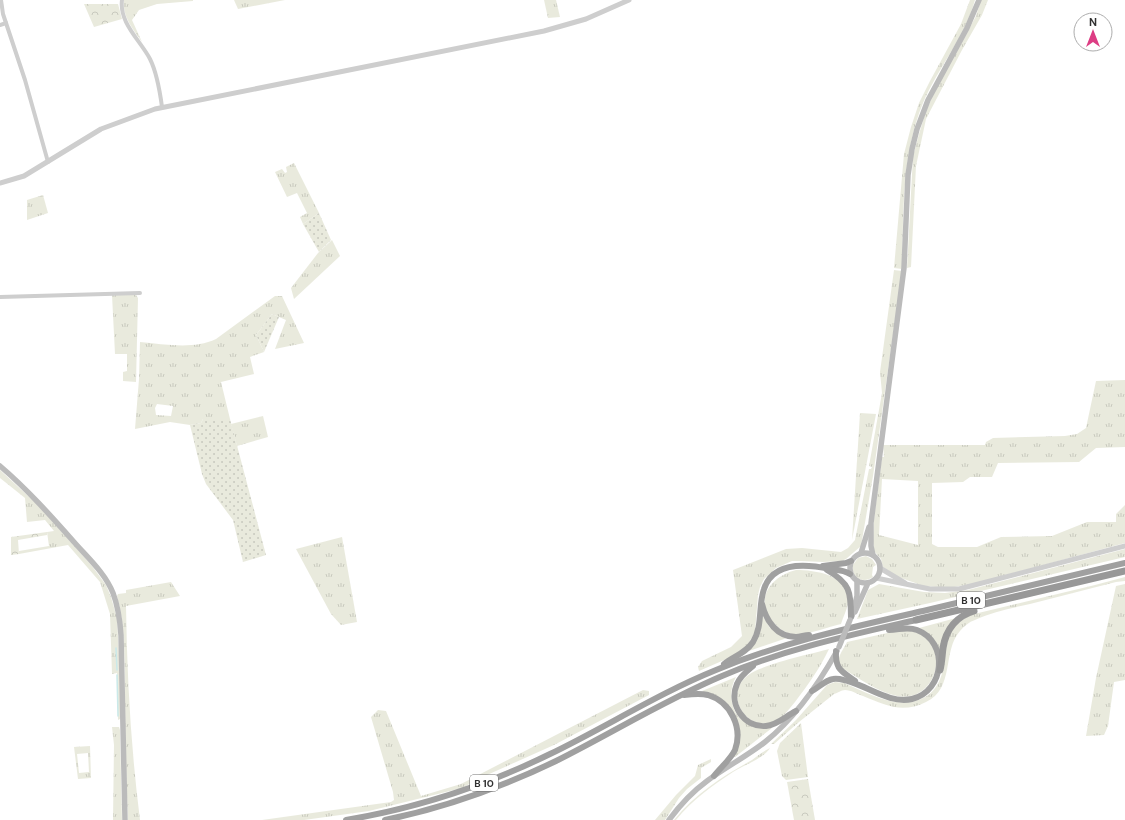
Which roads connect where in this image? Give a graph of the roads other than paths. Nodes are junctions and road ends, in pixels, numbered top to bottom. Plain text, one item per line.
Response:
1 (122, 0) edge
2 (629, 0) edge
3 (979, 0) edge
4 (1, 1) edge
5 (7, 24) junction
6 (0, 25) edge
7 (162, 108) junction
8 (48, 162) junction
9 (0, 183) edge
10 (140, 293) dead end
11 (0, 297) edge
12 (0, 466) edge
13 (871, 522) junction
14 (1125, 546) edge
15 (861, 553) junction
16 (873, 555) junction
17 (851, 561) junction
18 (1125, 563) edge
19 (820, 567) junction
20 (880, 568) junction
21 (1125, 571) edge
22 (850, 574) junction
23 (876, 578) junction
24 (857, 581) junction
25 (868, 583) junction
26 (910, 586) junction
27 (762, 601) junction
28 (989, 604) junction
29 (851, 618) junction
30 (916, 620) joint
31 (876, 630) junction
32 (826, 634) junction
33 (838, 649) junction
34 (758, 662) junction
35 (716, 670) junction
36 (940, 670) junction
37 (858, 684) junction
38 (812, 691) junction
39 (680, 695) junction
40 (796, 711) junction
41 (714, 776) junction
42 (125, 820) edge
43 (346, 820) edge
44 (385, 820) edge
45 (669, 820) edge

1 - 7 street
2 - 7 street
3 - 13 main road
4 - 5 street
5 - 6 street
5 - 8 street
7 - 8 street
8 - 9 street
10 - 11 street
12 - 42 main road
13 - 15 main road
13 - 16 main road
14 - 26 street
15 - 16 main road
15 - 17 main road
16 - 20 main road
17 - 19 highway
17 - 22 main road
18 - 32 highway, B 10
19 - 22 highway
19 - 27 highway
19 - 29 highway
20 - 23 main road
20 - 26 street
21 - 28 highway, B 10
22 - 24 main road
23 - 25 main road
23 - 26 street
24 - 25 main road
24 - 29 main road
25 - 29 main road
27 - 32 highway
27 - 35 highway
28 - 30 highway, B 10
28 - 36 highway
29 - 33 main road, bridge
30 - 31 highway, B 10
31 - 34 highway, B 10
31 - 36 highway
32 - 35 highway, B 10
33 - 37 highway
33 - 38 main road
34 - 39 highway, B 10
34 - 40 highway
35 - 43 highway, B 10
36 - 37 highway
37 - 38 highway
38 - 40 main road
39 - 41 highway
39 - 44 highway, B 10
40 - 41 main road
41 - 45 main road

